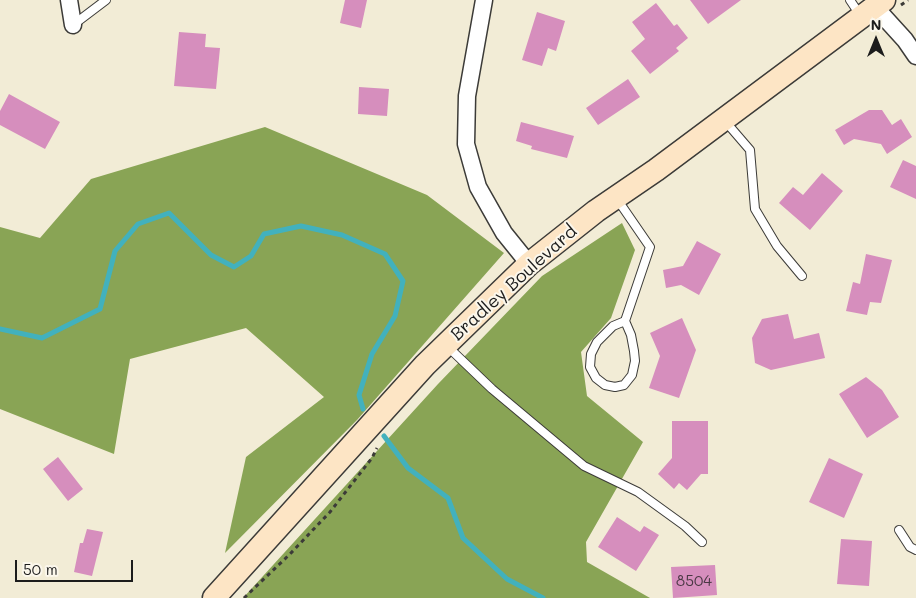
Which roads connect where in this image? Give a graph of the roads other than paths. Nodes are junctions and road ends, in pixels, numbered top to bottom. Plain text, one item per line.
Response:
1 (69, 0) edge
2 (106, 0) edge
3 (484, 0) edge
4 (871, 8) edge
5 (73, 24) joint
6 (916, 56) edge
7 (724, 120) junction
8 (616, 197) junction
9 (529, 264) junction
10 (802, 276) dead end
11 (625, 321) junction
12 (446, 344) junction
13 (899, 530) dead end
14 (702, 542) dead end
15 (916, 550) edge
16 (214, 598) edge

1 - 5 street
2 - 5 lane
3 - 9 street
4 - 6 street
4 - 7 main road, Bradley Boulevard
7 - 8 main road, Bradley Boulevard
7 - 10 lane
8 - 9 main road, Bradley Boulevard
8 - 11 lane
9 - 12 main road, Bradley Boulevard
11 - 11 lane
12 - 14 lane
12 - 16 main road, Bradley Boulevard
13 - 15 lane

